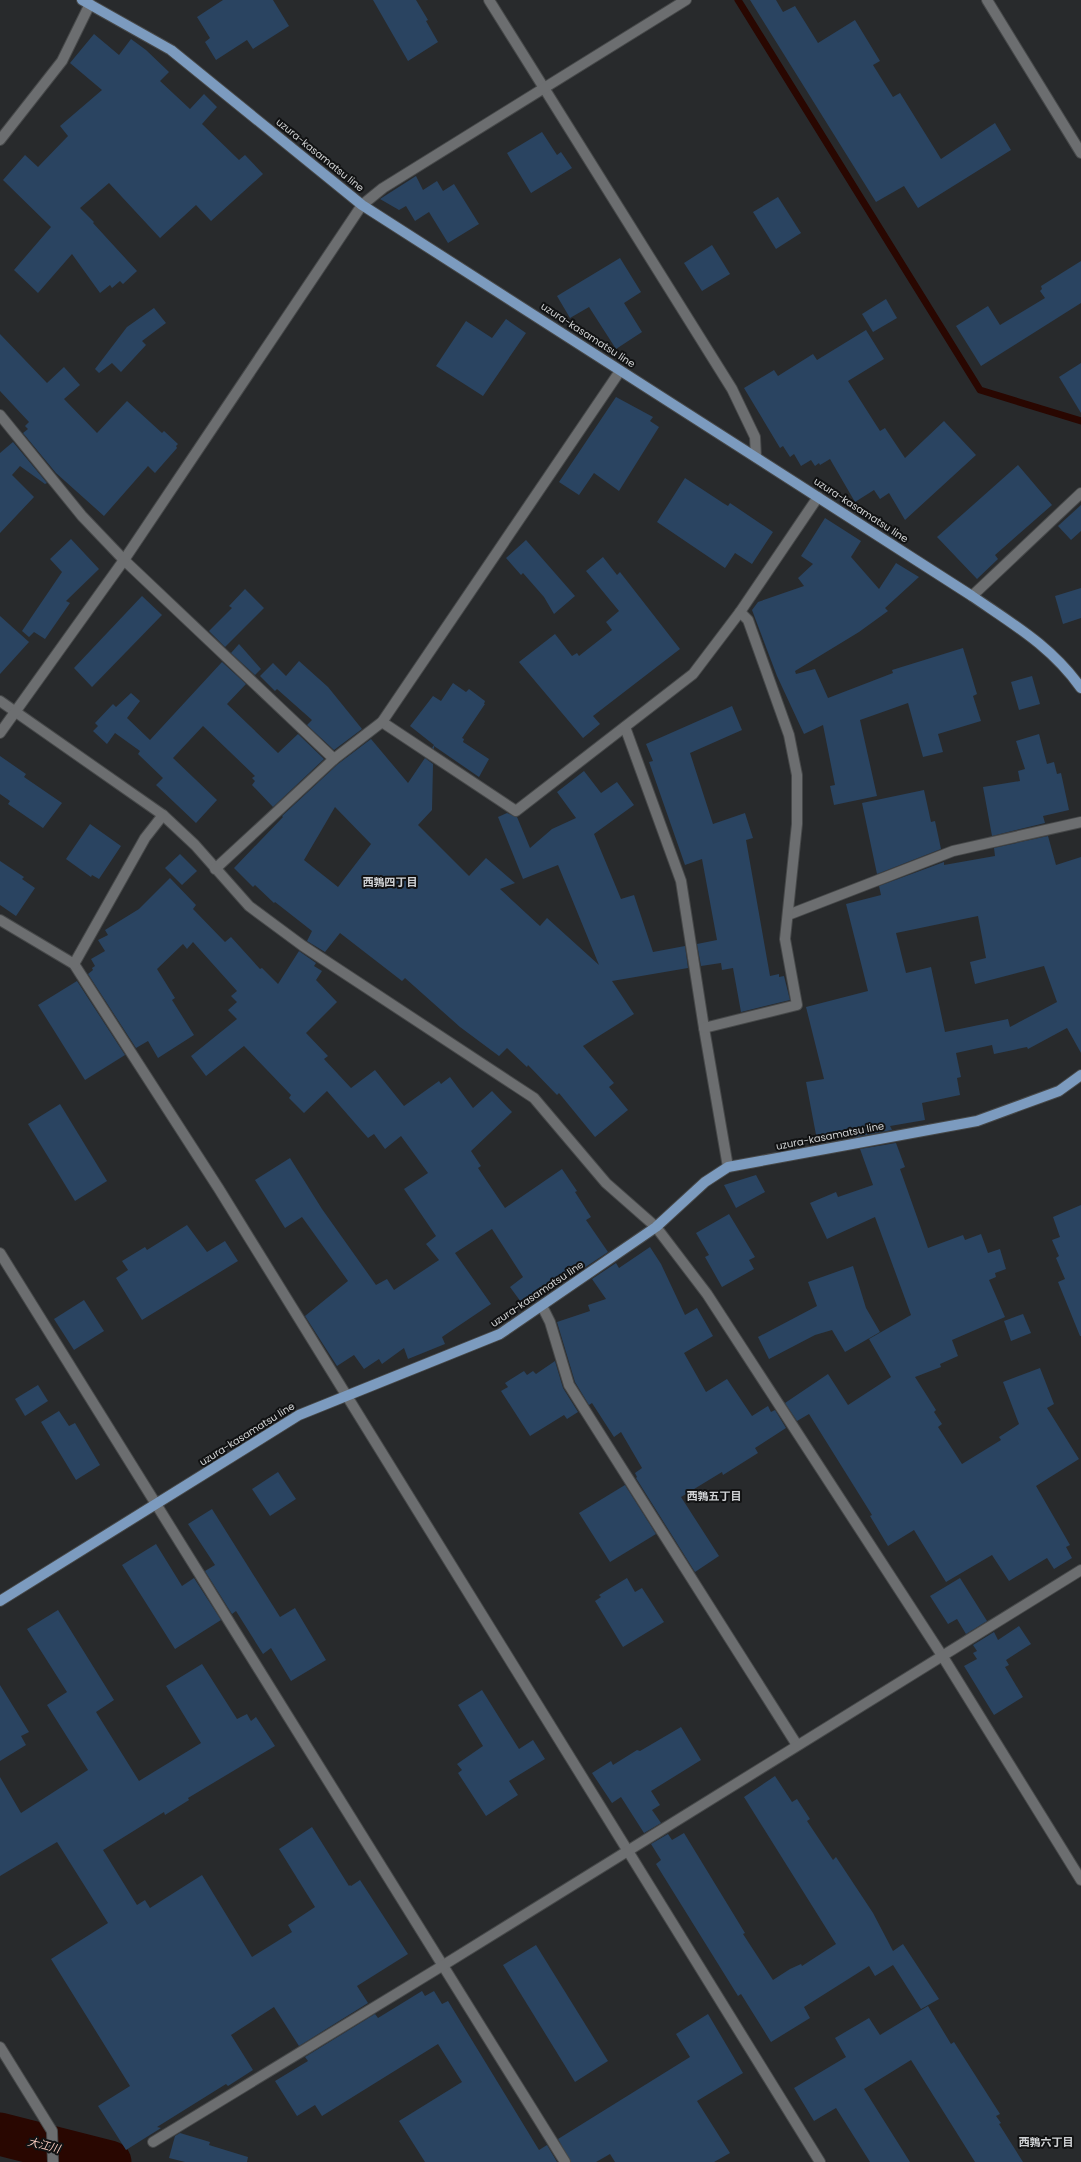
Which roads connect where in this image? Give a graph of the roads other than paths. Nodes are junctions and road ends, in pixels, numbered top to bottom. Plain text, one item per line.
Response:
1 (489, 0) edge
2 (686, 0) edge
3 (987, 0) edge
4 (86, 2) edge
5 (543, 88) junction
6 (0, 140) edge
7 (1081, 153) edge
8 (362, 205) junction
9 (620, 371) junction
10 (0, 415) edge
11 (756, 457) junction
12 (1081, 493) edge
13 (818, 497) junction
14 (124, 560) junction
15 (972, 596) junction
16 (740, 612) junction
17 (1081, 688) edge
18 (0, 701) edge
19 (15, 712) junction
20 (382, 722) junction
21 (625, 727) junction
22 (0, 733) edge
23 (334, 758) junction
24 (163, 815) junction
25 (1081, 822) edge
26 (215, 869) junction
27 (788, 915) junction
28 (0, 920) edge
29 (74, 964) junction
30 (704, 1028) junction
31 (1081, 1075) edge
32 (728, 1167) junction
33 (656, 1227) junction
34 (0, 1253) edge
35 (542, 1306) junction
36 (346, 1396) junction
37 (155, 1505) junction
38 (1081, 1570) edge
39 (0, 1601) edge
40 (943, 1656) junction
41 (797, 1745) junction
42 (628, 1850) junction
43 (1081, 1880) edge
44 (442, 1966) junction
45 (0, 2046) edge
46 (153, 2142) dead end
47 (53, 2162) edge
48 (564, 2162) edge
49 (820, 2162) edge

1 - 5 street
2 - 5 street
3 - 7 street
4 - 6 street
4 - 8 main road, uzura-kasamatsu line
5 - 8 street
5 - 11 street
8 - 9 main road, uzura-kasamatsu line
8 - 14 street
9 - 11 main road, uzura-kasamatsu line
9 - 20 street
10 - 14 street
11 - 13 main road, uzura-kasamatsu line
12 - 15 street
13 - 15 main road, uzura-kasamatsu line
13 - 16 street
14 - 19 street
14 - 23 street
15 - 17 main road, uzura-kasamatsu line
16 - 21 street
16 - 27 street
18 - 19 street
19 - 22 street
19 - 24 street
20 - 21 street
20 - 23 street
21 - 30 street
23 - 26 street
24 - 26 street
24 - 29 street
25 - 27 street
26 - 33 street
27 - 30 street
28 - 29 street
29 - 36 street
30 - 32 street
31 - 32 main road, uzura-kasamatsu line
32 - 33 main road, uzura-kasamatsu line
33 - 35 main road, uzura-kasamatsu line
33 - 40 street
34 - 37 street
35 - 36 main road, uzura-kasamatsu line
35 - 41 street
36 - 37 main road, uzura-kasamatsu line
36 - 42 street
37 - 39 main road, uzura-kasamatsu line
37 - 44 street
38 - 40 street
40 - 41 street
40 - 43 street
41 - 42 street
42 - 44 street
42 - 49 street
44 - 46 street
44 - 48 street
45 - 47 street

